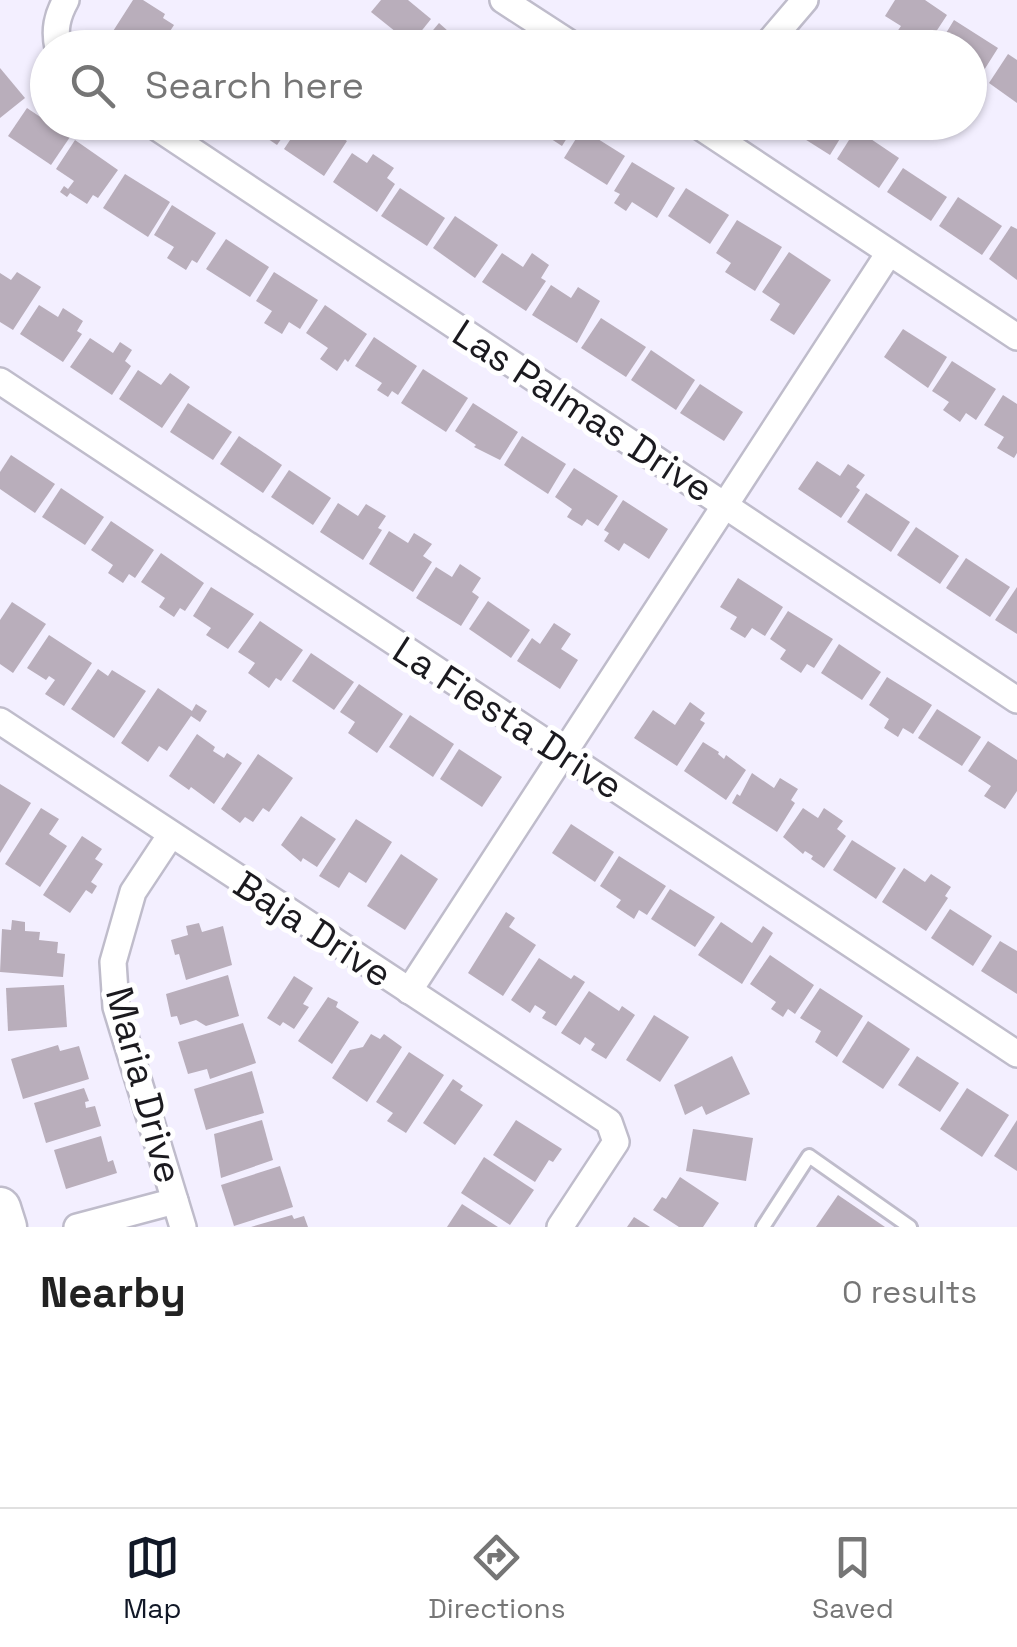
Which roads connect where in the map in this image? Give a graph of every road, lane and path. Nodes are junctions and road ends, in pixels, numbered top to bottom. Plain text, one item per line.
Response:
1 (66, 0) edge
2 (502, 0) edge
3 (805, 0) edge
4 (56, 30) edge
5 (548, 30) edge
6 (779, 30) edge
7 (176, 140) edge
8 (726, 140) edge
9 (889, 252) junction
10 (1017, 338) edge
11 (0, 381) edge
12 (724, 504) junction
13 (1017, 700) edge
14 (0, 722) edge
15 (562, 753) junction
16 (170, 836) junction
17 (409, 991) junction
18 (1017, 1054) edge
19 (175, 1201) junction
20 (0, 1208) edge
21 (6, 1227) edge
22 (77, 1227) edge
23 (183, 1227) edge
24 (560, 1227) edge
25 (763, 1227) edge
26 (910, 1227) edge

1 - 4 street
2 - 5 street
3 - 6 street
7 - 12 street, Las Palmas Drive
8 - 9 street
9 - 10 street
9 - 12 street
11 - 15 street, La Fiesta Drive
12 - 13 street, Las Palmas Drive
12 - 15 street
14 - 16 street, Baja Drive
15 - 17 street
15 - 18 street, La Fiesta Drive
16 - 17 street, Baja Drive
16 - 19 street, Maria Drive
17 - 24 street, Baja Drive
19 - 22 street
19 - 23 street, Maria Drive
20 - 21 main road
25 - 26 lane

